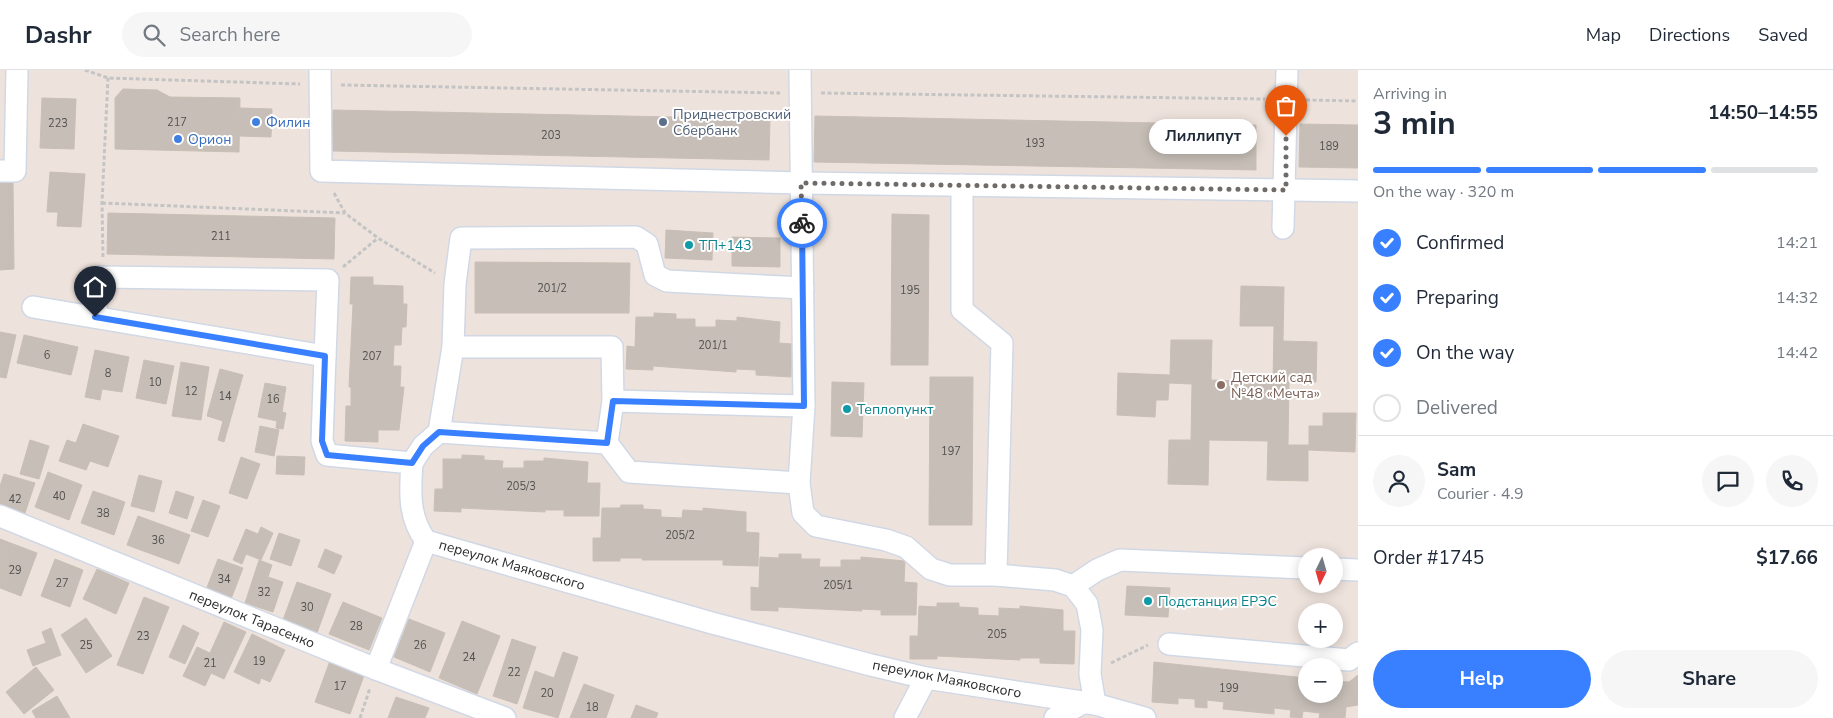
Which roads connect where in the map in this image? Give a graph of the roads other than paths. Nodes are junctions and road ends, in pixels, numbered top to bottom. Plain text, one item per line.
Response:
1 (16, 70) edge
2 (800, 70) edge
3 (1287, 70) edge
4 (320, 77) edge
5 (0, 171) edge
6 (801, 183) junction
7 (962, 186) junction
8 (1286, 190) junction
9 (1358, 191) edge
10 (1283, 228) dead end
11 (803, 288) junction
12 (33, 306) dead end
13 (95, 317) junction
14 (453, 347) junction
15 (325, 356) junction
16 (613, 401) junction
17 (804, 406) junction
18 (439, 432) junction
19 (607, 443) junction
20 (412, 463) junction
21 (799, 483) junction
22 (0, 516) edge
23 (426, 541) junction
24 (1298, 568) edge
25 (1343, 569) edge
26 (1358, 570) edge
27 (996, 575) junction
28 (1073, 586) junction
29 (1169, 644) road end
30 (1358, 653) edge
31 (376, 669) junction
32 (926, 678) junction
33 (1089, 704) junction
34 (505, 718) edge
35 (905, 718) edge
36 (1055, 718) edge
37 (1145, 718) edge

1 - 5 street
2 - 6 street
3 - 8 street
4 - 6 street
6 - 7 street
6 - 11 street
7 - 8 street
7 - 27 street
8 - 9 street
8 - 10 street
11 - 14 street
11 - 17 street
12 - 13 street
13 - 15 street
13 - 15 street
14 - 16 street
14 - 18 street
15 - 20 street
16 - 17 street
16 - 19 street
17 - 21 street
18 - 19 street
18 - 20 street
19 - 21 street
20 - 23 street, переулок Маяковского
21 - 27 street
22 - 31 street, переулок Тарасенко
23 - 31 street
23 - 32 street, переулок Маяковского
24 - 28 street
25 - 26 street
27 - 28 street
28 - 33 street
29 - 30 street
31 - 34 street, переулок Тарасенко
32 - 33 street, переулок Маяковского
32 - 35 street
33 - 36 street
33 - 37 street, переулок Маяковского

